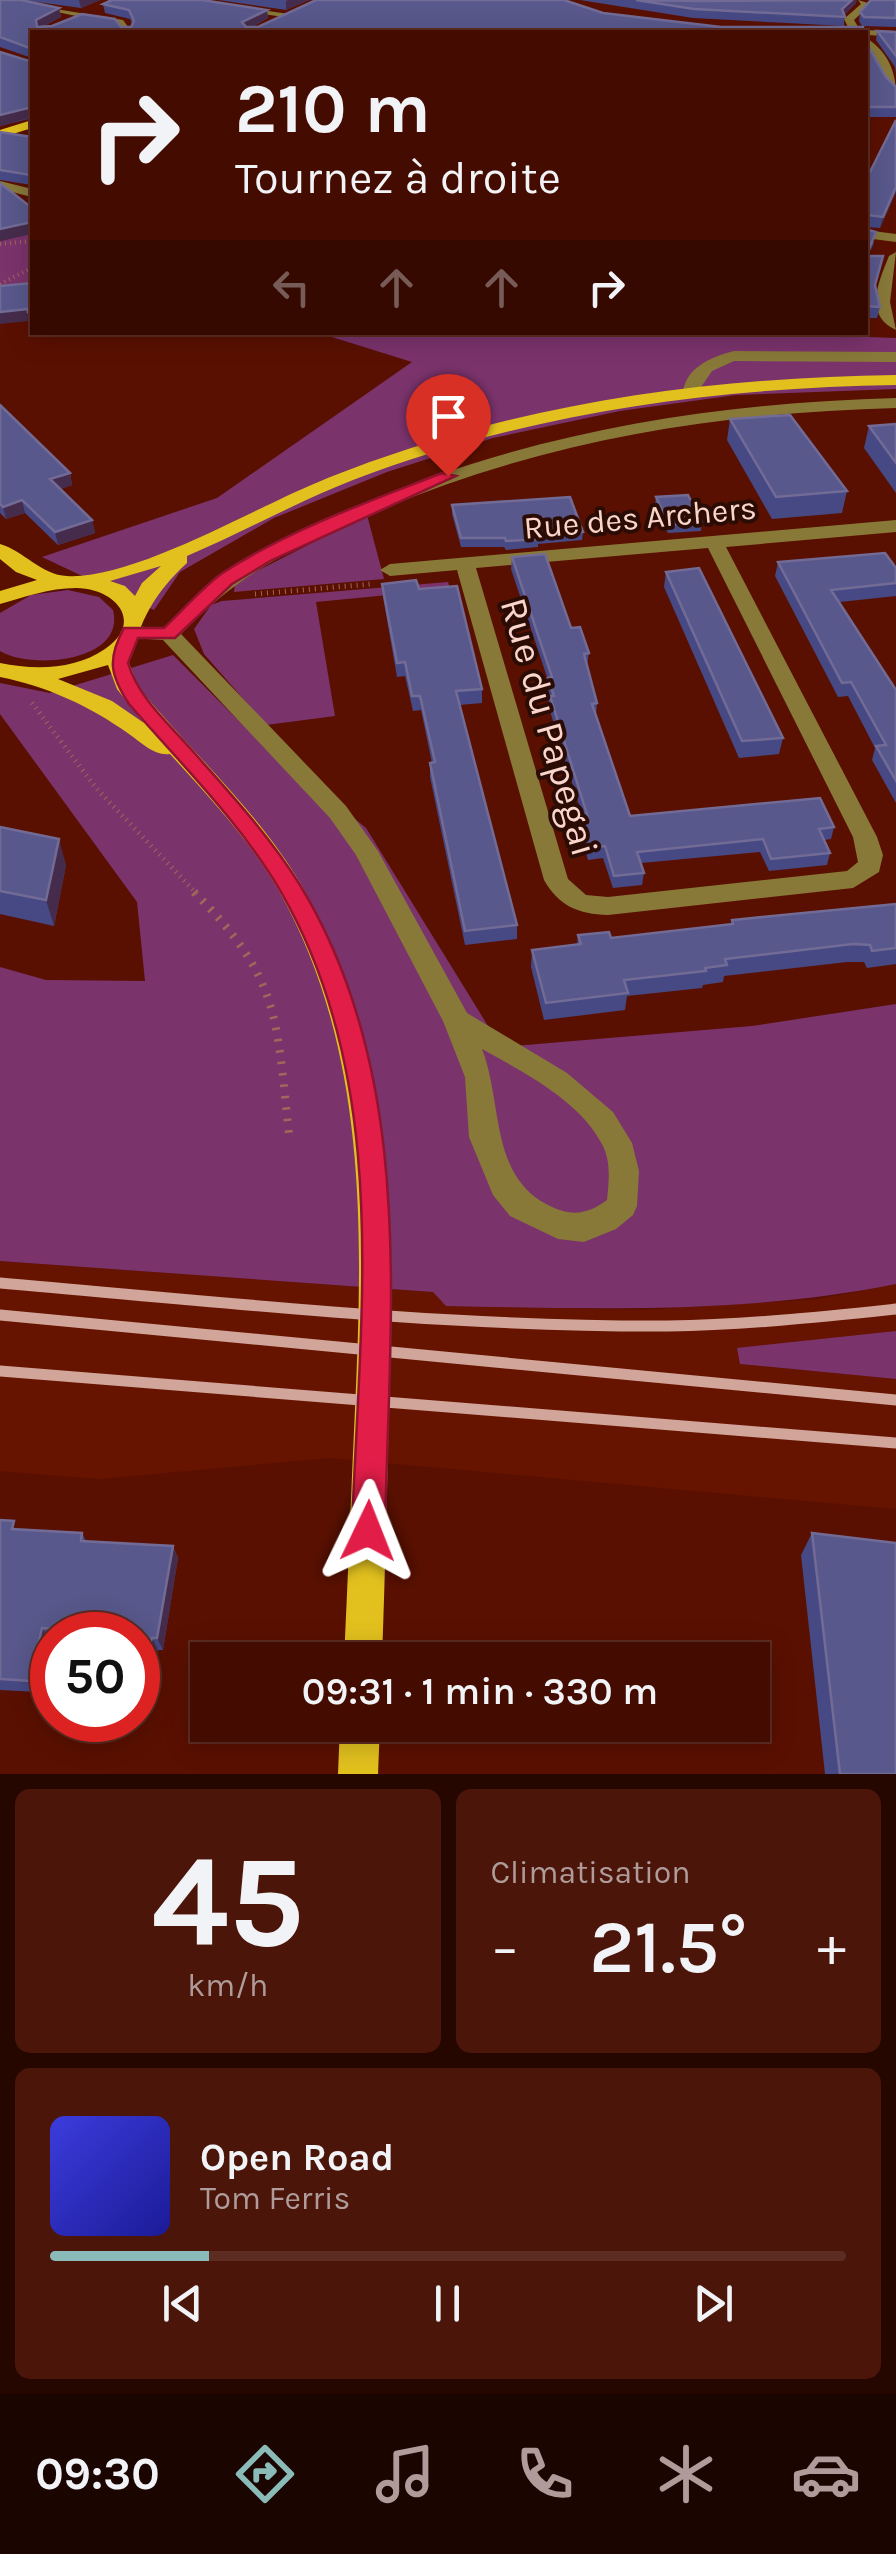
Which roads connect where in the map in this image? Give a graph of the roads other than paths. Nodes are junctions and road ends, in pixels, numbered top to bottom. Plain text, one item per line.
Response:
1 (0, 0) edge
2 (168, 0) edge
3 (864, 0) edge
4 (105, 5) edge
5 (307, 8) edge
6 (80, 15) junction
7 (291, 15) junction
8 (55, 25) edge
9 (267, 26) edge
10 (126, 30) edge
11 (855, 30) edge
12 (868, 33) edge
13 (896, 34) edge
14 (868, 43) edge
15 (896, 91) edge
16 (30, 125) edge
17 (2, 134) edge
18 (30, 140) edge
19 (0, 185) edge
20 (30, 192) edge
21 (868, 234) edge
22 (896, 238) edge
23 (896, 256) edge
24 (896, 325) edge
25 (896, 357) edge
26 (896, 380) edge
27 (689, 392) junction
28 (896, 403) edge
29 (896, 526) edge
30 (218, 534) junction
31 (714, 542) junction
32 (0, 550) edge
33 (465, 563) junction
34 (390, 570) dead end
35 (70, 581) junction
36 (0, 598) edge
37 (129, 632) junction
38 (169, 634) junction
39 (0, 670) edge
40 (24, 675) junction
41 (202, 776) junction
42 (457, 1022) junction
43 (364, 1642) edge
44 (359, 1742) edge
45 (358, 1774) edge

1 - 6 street
2 - 7 street
3 - 11 street
4 - 6 street
5 - 7 main road
6 - 8 street
6 - 10 street
7 - 9 main road
12 - 13 street
14 - 15 street
16 - 17 main road
17 - 18 street
19 - 20 street
21 - 22 street
23 - 24 street
25 - 27 street
26 - 27 main road
27 - 30 main road
28 - 38 street
29 - 31 street, Rue des Archers
30 - 35 main road
30 - 37 main road
31 - 33 street, Rue des Archers
31 - 33 street, Rue du Papegai
32 - 35 main road
33 - 34 street, Rue des Archers
35 - 36 main road
35 - 37 main road
37 - 38 street
37 - 40 main road
37 - 41 main road
38 - 42 street
39 - 40 main road
40 - 41 main road
41 - 43 main road
42 - 42 street
44 - 45 main road

